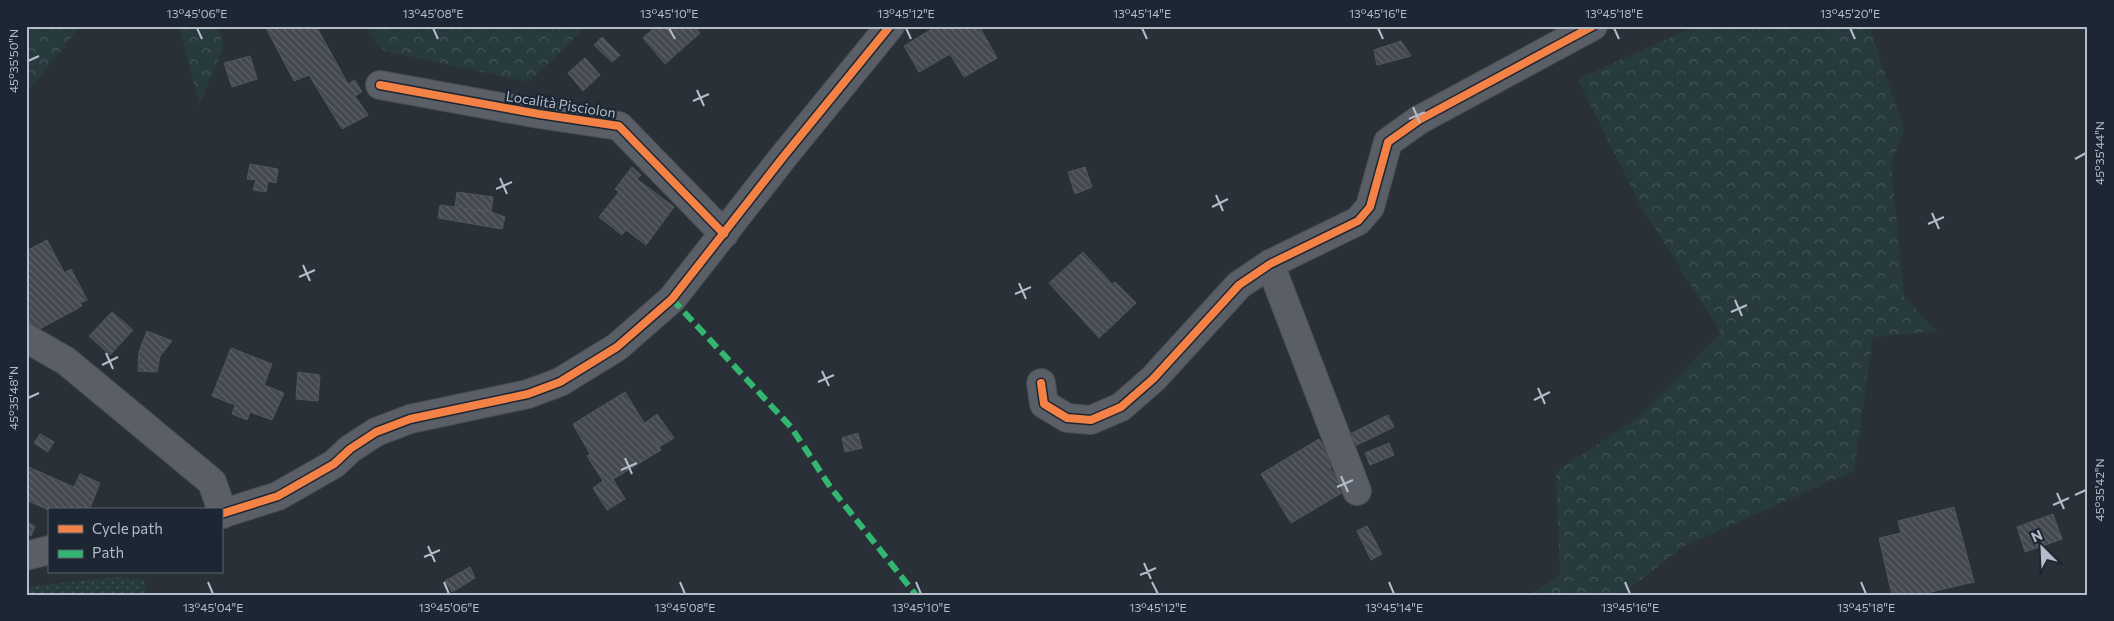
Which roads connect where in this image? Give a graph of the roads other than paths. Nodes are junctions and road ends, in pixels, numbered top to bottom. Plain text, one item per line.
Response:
1 (890, 26) edge
2 (1593, 26) edge
3 (380, 85) dead end
4 (724, 234) junction
5 (1270, 264) junction
6 (26, 338) edge
7 (1041, 383) dead end
8 (1357, 491) dead end
9 (220, 508) edge
10 (222, 514) edge
11 (48, 550) edge
12 (26, 556) edge

1 - 4 street
2 - 5 street
3 - 4 street, Località Pisciolon
4 - 10 street
5 - 7 street
5 - 8 street
6 - 9 street
11 - 12 street

